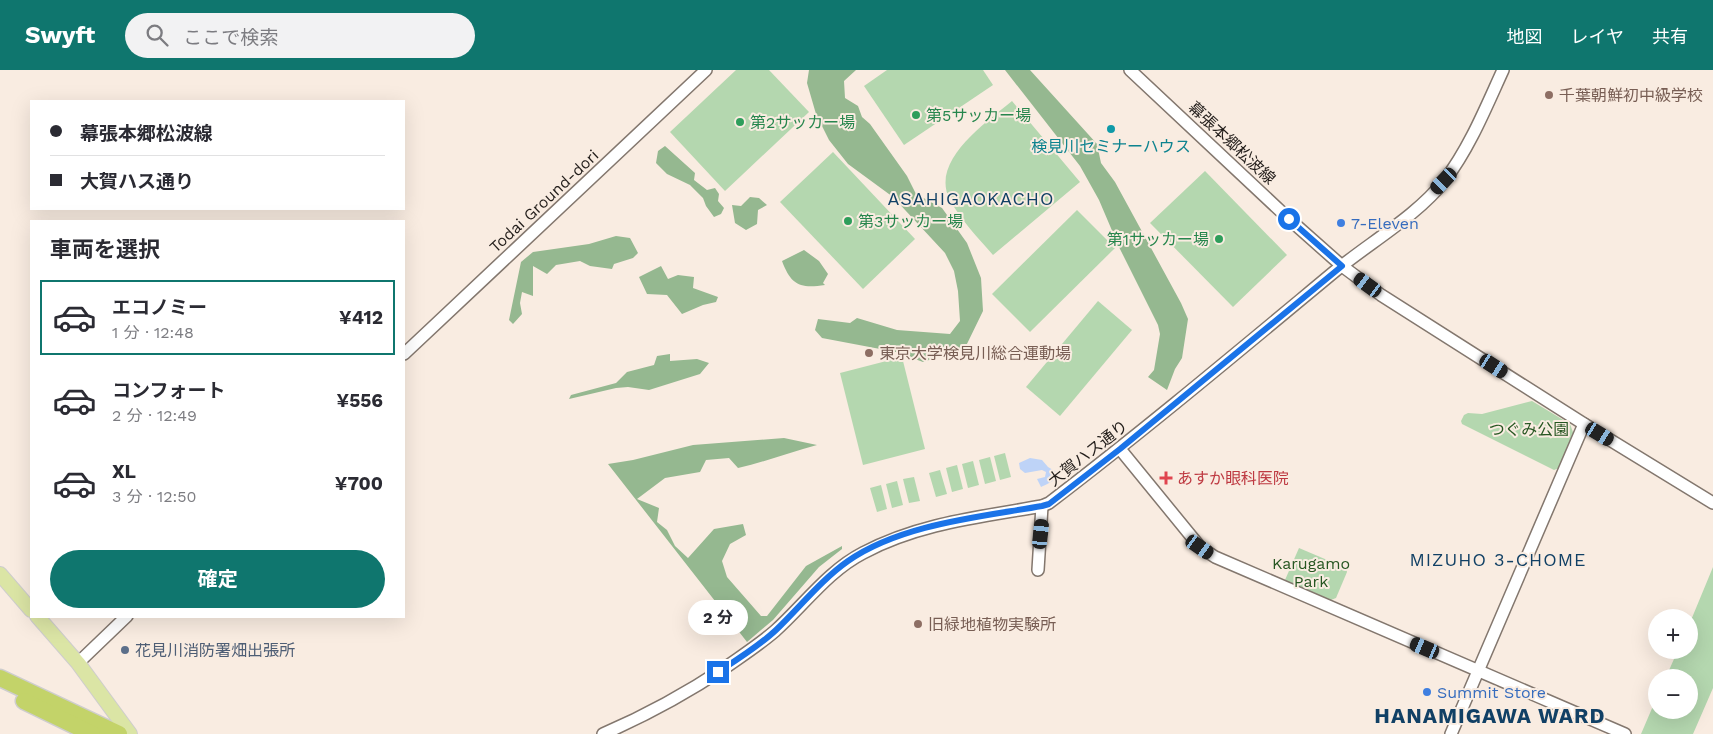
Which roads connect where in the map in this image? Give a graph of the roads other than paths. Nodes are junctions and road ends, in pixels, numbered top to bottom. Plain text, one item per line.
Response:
1 (706, 70) edge
2 (1130, 70) edge
3 (1503, 70) edge
4 (1342, 266) junction
5 (405, 353) edge
6 (1584, 424) junction
7 (1120, 449) junction
8 (1713, 503) edge
9 (1042, 506) junction
10 (1038, 570) dead end
11 (0, 574) edge
12 (30, 609) edge
13 (39, 618) edge
14 (125, 618) edge
15 (78, 663) junction
16 (1478, 670) junction
17 (0, 678) edge
18 (0, 690) edge
19 (92, 734) edge
20 (119, 734) edge
21 (130, 734) edge
22 (603, 734) edge
23 (1451, 734) edge
24 (1625, 734) edge

1 - 5 street, Todai Ground-dori
2 - 4 street, 幕張本郷松波線
3 - 4 street, 大賀ハス通り
4 - 6 street, 幕張本郷松波線
4 - 7 street, 大賀ハス通り
6 - 8 street, 幕張本郷松波線
6 - 16 street
7 - 9 street, 大賀ハス通り
7 - 16 street
9 - 10 street
9 - 22 street, 大賀ハス通り
11 - 12 main road
13 - 15 main road
14 - 15 street
15 - 21 main road
16 - 23 street
16 - 24 street
17 - 20 highway
18 - 19 highway

